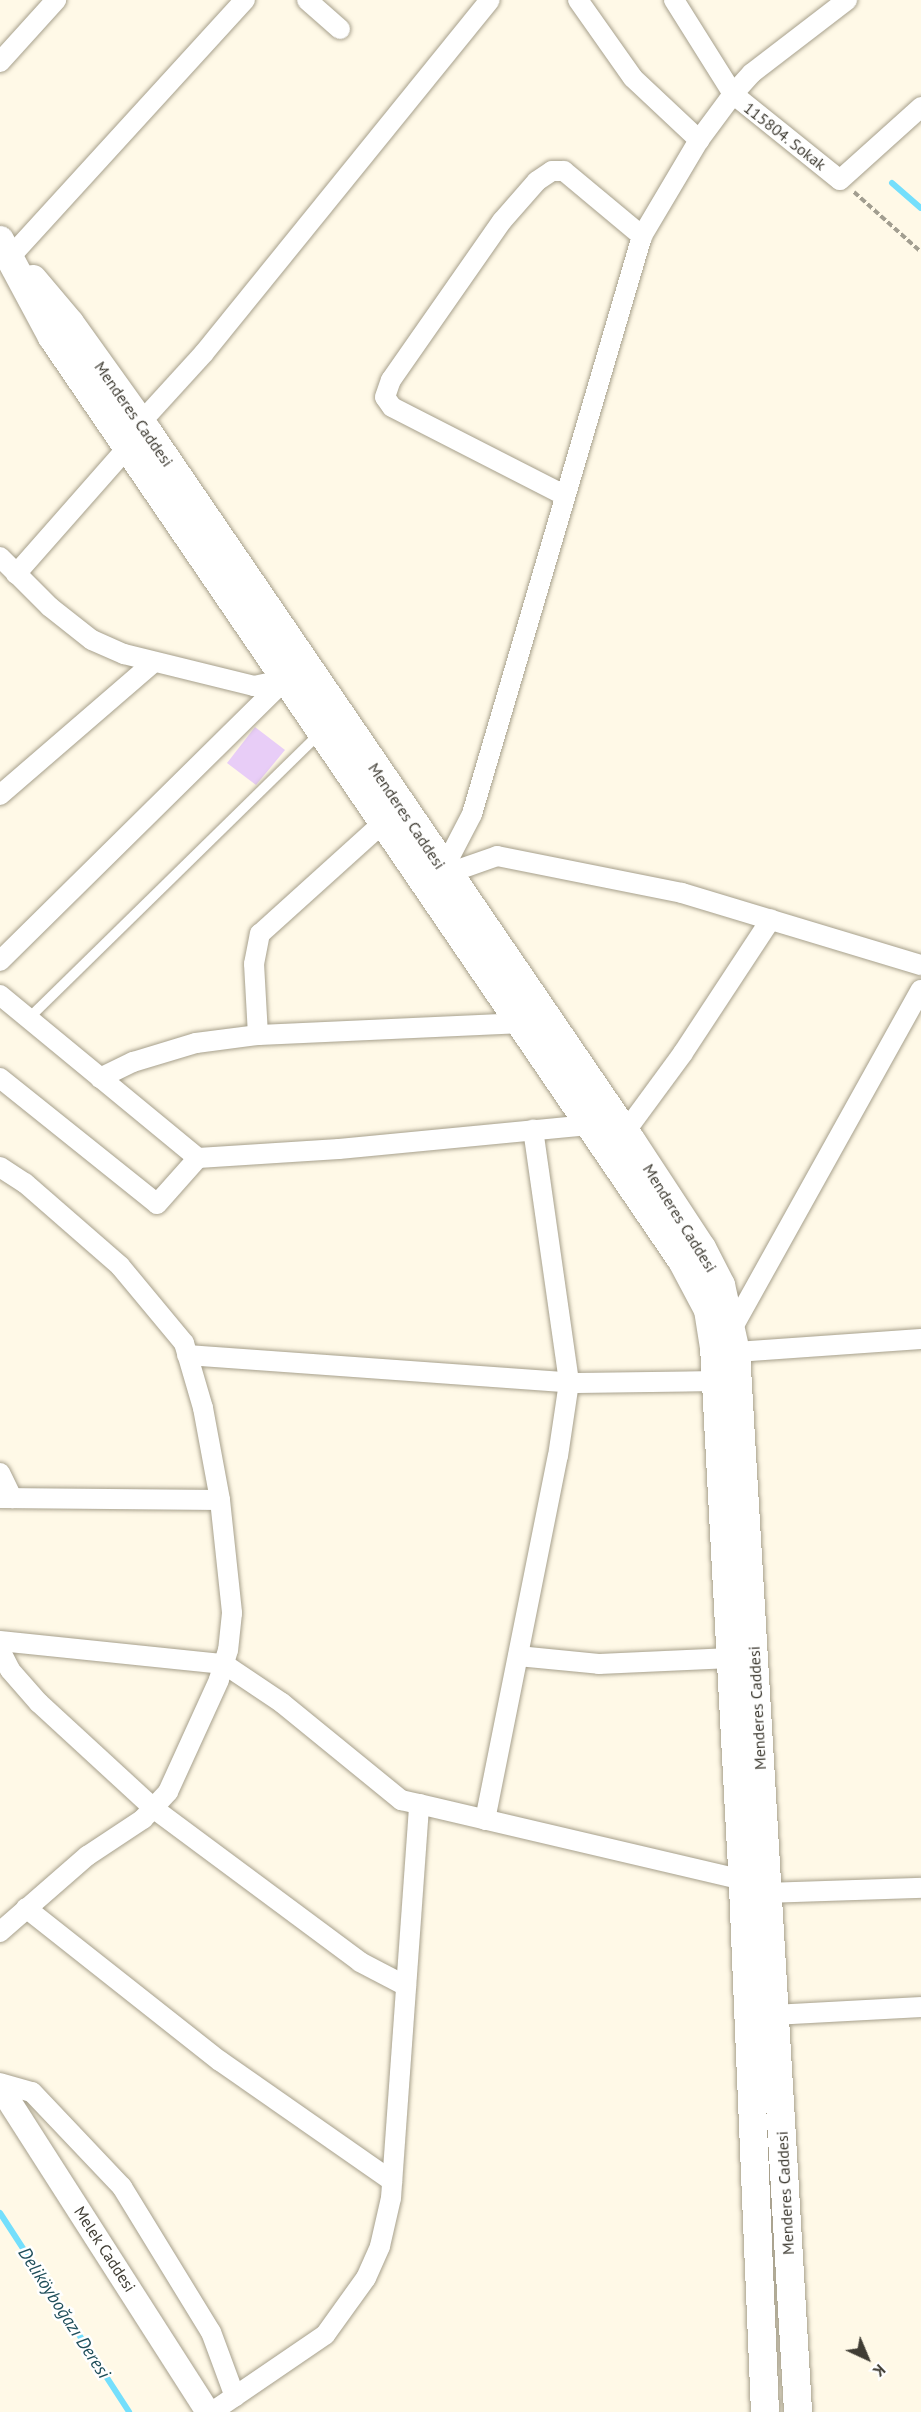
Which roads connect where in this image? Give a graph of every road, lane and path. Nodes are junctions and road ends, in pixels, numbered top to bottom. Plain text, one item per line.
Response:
1 (56, 0) edge
2 (245, 0) edge
3 (307, 0) edge
4 (490, 0) edge
5 (578, 0) edge
6 (674, 0) edge
7 (847, 0) edge
8 (340, 29) dead end
9 (0, 62) edge
10 (733, 94) junction
11 (921, 107) edge
12 (699, 140) junction
13 (840, 180) junction
14 (642, 236) junction
15 (5, 248) edge
16 (921, 252) edge
17 (135, 435) junction
18 (564, 495) junction
19 (0, 557) edge
20 (16, 574) junction
21 (153, 663) junction
22 (286, 679) junction
23 (321, 732) junction
24 (0, 795) edge
25 (383, 823) junction
26 (444, 872) junction
27 (771, 919) junction
28 (0, 960) edge
29 (921, 965) edge
30 (921, 990) edge
31 (0, 995) edge
32 (27, 1020) junction
33 (519, 1023) junction
34 (258, 1035) junction
35 (0, 1078) edge
36 (100, 1078) junction
37 (589, 1125) junction
38 (533, 1130) junction
39 (625, 1132) junction
40 (198, 1158) junction
41 (0, 1167) edge
42 (921, 1339) edge
43 (734, 1341) junction
44 (187, 1354) junction
45 (716, 1381) junction
46 (568, 1382) junction
47 (0, 1473) edge
48 (6, 1498) edge
49 (220, 1500) junction
50 (0, 1641) edge
51 (0, 1650) edge
52 (518, 1656) junction
53 (731, 1658) junction
54 (224, 1664) junction
55 (419, 1804) junction
56 (153, 1808) junction
57 (485, 1821) junction
58 (755, 1887) junction
59 (921, 1888) edge
60 (26, 1908) junction
61 (0, 1932) edge
62 (406, 1986) junction
63 (921, 2007) edge
64 (774, 2015) junction
65 (0, 2085) edge
66 (392, 2181) junction
67 (235, 2397) junction
68 (208, 2412) edge
69 (212, 2412) edge
70 (765, 2412) edge
71 (798, 2412) edge

1 - 9 street
2 - 15 street
3 - 8 street
4 - 17 street
5 - 12 street
6 - 10 street, 115804. Sokak
7 - 10 street
10 - 12 street
10 - 13 street, 115804. Sokak
11 - 13 street
12 - 14 street
13 - 16 path
14 - 18 street
14 - 18 street
15 - 17 main road, Menderes Caddesi
17 - 20 street
17 - 22 main road, Menderes Caddesi
17 - 26 main road, Menderes Caddesi
18 - 26 street
19 - 20 street
20 - 21 street
21 - 22 street
21 - 24 street
22 - 23 main road, Menderes Caddesi
22 - 28 street
23 - 25 main road, Menderes Caddesi
23 - 32 lane
25 - 33 main road, Menderes Caddesi
25 - 34 street
26 - 27 street
26 - 39 main road, Menderes Caddesi
27 - 29 street
27 - 39 street
30 - 43 street
31 - 32 street
32 - 36 street
33 - 34 street
33 - 37 main road, Menderes Caddesi
34 - 36 street
35 - 40 street
36 - 40 street
37 - 38 street
37 - 45 main road, Menderes Caddesi
38 - 40 street
38 - 46 street
39 - 43 main road, Menderes Caddesi
41 - 44 street
42 - 43 street
43 - 58 main road, Menderes Caddesi
44 - 46 street
44 - 49 street
45 - 46 street
45 - 53 main road, Menderes Caddesi
46 - 52 street
47 - 48 street
48 - 49 street
49 - 54 street
50 - 54 street
51 - 56 street
52 - 53 street
52 - 57 street
53 - 58 main road, Menderes Caddesi
54 - 55 street
54 - 56 street
55 - 57 street
55 - 62 street
56 - 60 street
56 - 62 street
57 - 58 street
58 - 59 street
58 - 64 main road, Menderes Caddesi
58 - 70 main road, Menderes Caddesi
60 - 61 street
60 - 66 street
62 - 66 street
63 - 64 street
64 - 71 main road, Menderes Caddesi
65 - 67 street
65 - 68 street, Melek Caddesi
66 - 67 street
67 - 69 street

